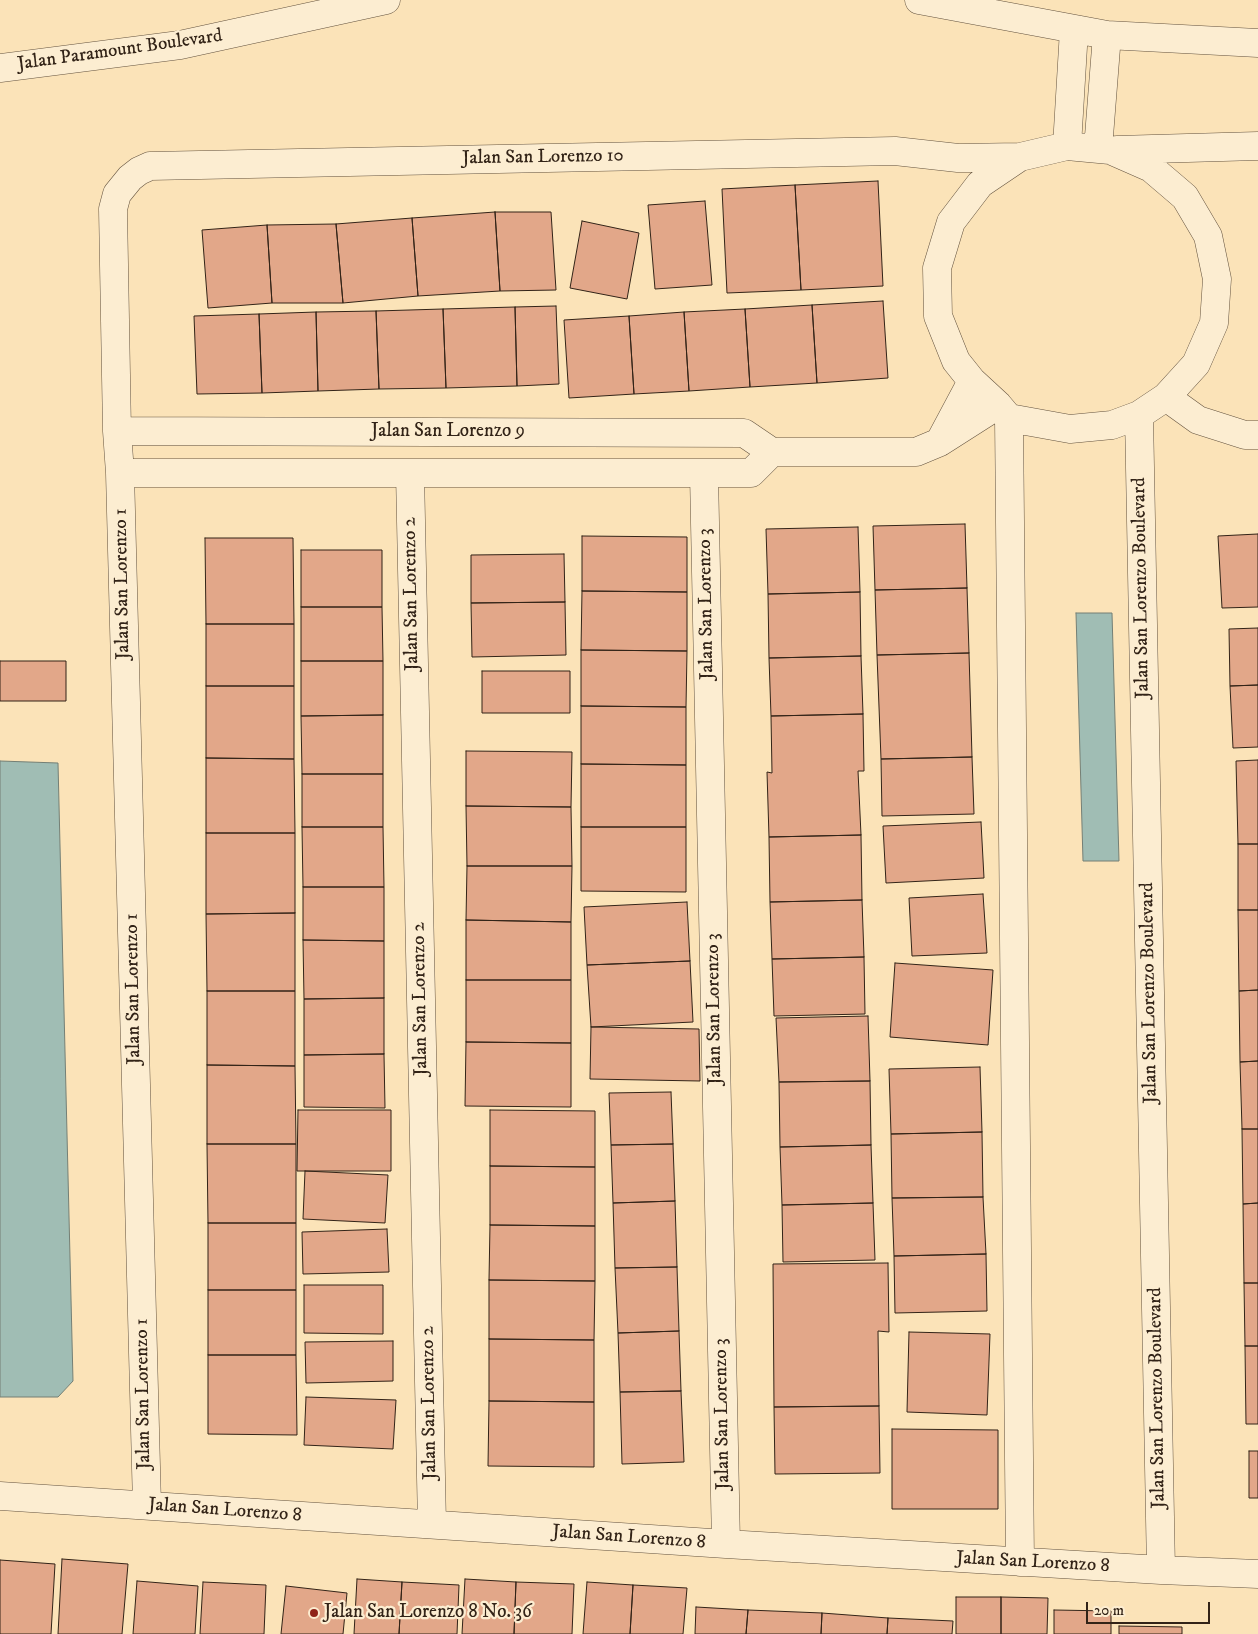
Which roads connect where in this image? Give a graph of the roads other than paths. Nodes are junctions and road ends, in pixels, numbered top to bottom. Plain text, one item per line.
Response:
1 (386, 0) edge
2 (919, 0) edge
3 (1074, 30) junction
4 (1107, 35) junction
5 (1258, 43) edge
6 (0, 68) edge
7 (1067, 146) junction
8 (1258, 146) edge
9 (1182, 148) junction
10 (1104, 149) junction
11 (958, 158) junction
12 (1020, 158) junction
13 (130, 178) joint
14 (980, 184) junction
15 (1171, 185) junction
16 (1185, 376) junction
17 (972, 381) junction
18 (1166, 397) junction
19 (1003, 411) junction
20 (1138, 415) junction
21 (1198, 420) junction
22 (117, 430) junction
23 (547, 432) junction
24 (1258, 435) edge
25 (940, 442) junction
26 (772, 452) junction
27 (120, 472) junction
28 (410, 473) junction
29 (545, 473) junction
30 (704, 474) junction
31 (0, 1496) edge
32 (147, 1505) junction
33 (432, 1524) junction
34 (726, 1544) junction
35 (1020, 1562) junction
36 (1161, 1570) junction
37 (1258, 1574) edge

1 - 6 street, Jalan Paramount Boulevard
2 - 3 street
3 - 4 street
3 - 7 street
4 - 5 street
4 - 10 street
7 - 10 street
7 - 12 street
8 - 9 street
9 - 10 street
9 - 15 street
10 - 15 street
11 - 12 street, Jalan San Lorenzo 10
11 - 13 street, Jalan San Lorenzo 10
11 - 14 street
12 - 14 street
13 - 22 street, Jalan San Lorenzo 1
14 - 17 street
15 - 16 street
16 - 18 street
16 - 21 street
17 - 19 street
17 - 25 street
18 - 20 street
18 - 21 street
19 - 20 street
19 - 25 street
19 - 35 street
20 - 36 street, Jalan San Lorenzo Boulevard
21 - 24 street
22 - 23 street, Jalan San Lorenzo 9
22 - 27 street, Jalan San Lorenzo 1
23 - 26 street, Jalan San Lorenzo 9
23 - 29 street
25 - 26 street
26 - 30 street
27 - 28 street
27 - 32 street, Jalan San Lorenzo 1
28 - 29 street
28 - 33 street, Jalan San Lorenzo 2
29 - 30 street
30 - 34 street, Jalan San Lorenzo 3
31 - 32 street, Jalan San Lorenzo 8
32 - 33 street, Jalan San Lorenzo 8
33 - 34 street, Jalan San Lorenzo 8
34 - 35 street, Jalan San Lorenzo 8
35 - 36 street, Jalan San Lorenzo 8
36 - 37 street, Jalan San Lorenzo 8

